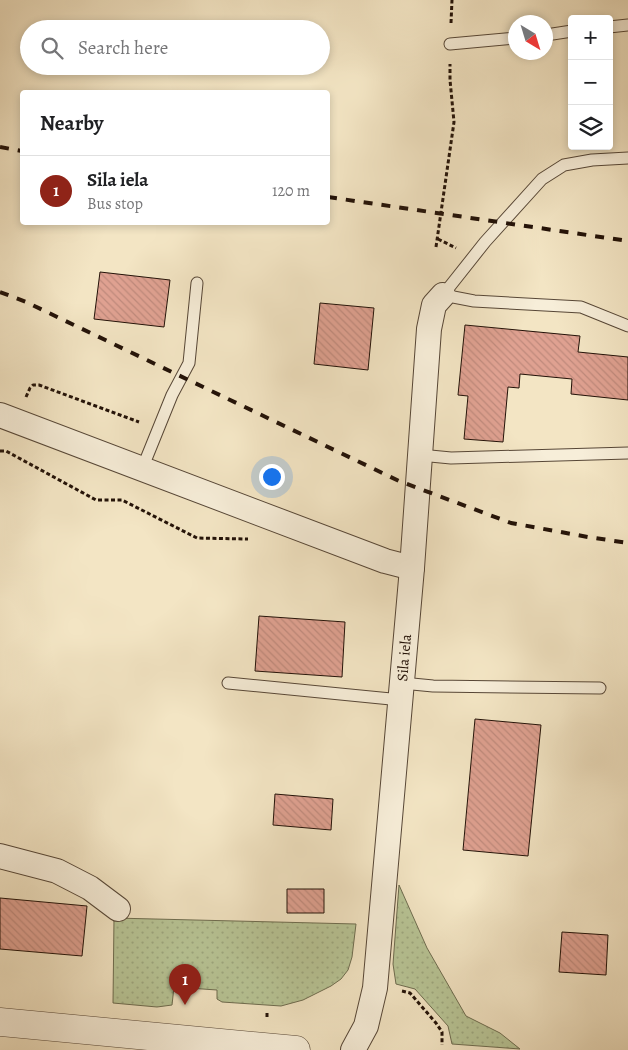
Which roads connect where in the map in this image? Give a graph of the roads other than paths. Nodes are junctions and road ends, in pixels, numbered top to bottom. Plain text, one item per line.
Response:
1 (628, 25) edge
2 (613, 27) edge
3 (568, 32) edge
4 (553, 34) edge
5 (508, 39) edge
6 (450, 44) road end
7 (628, 158) edge
8 (197, 283) dead end
9 (443, 295) junction
10 (628, 326) edge
11 (0, 415) edge
12 (628, 453) edge
13 (420, 455) junction
14 (142, 469) junction
15 (412, 568) junction
16 (228, 683) dead end
17 (600, 688) dead end
18 (401, 692) junction
19 (0, 856) edge
20 (118, 909) dead end
21 (0, 1022) edge
22 (296, 1050) edge
23 (353, 1050) edge

1 - 2 lane
3 - 4 lane
5 - 6 lane
7 - 9 lane
8 - 14 lane
9 - 10 lane
9 - 13 street, Sila iela
11 - 14 street
12 - 13 lane
13 - 15 street, Sila iela
14 - 15 street
15 - 18 street, Sila iela
16 - 18 lane
17 - 18 lane
18 - 23 street, Sila iela
19 - 20 street
21 - 22 street

